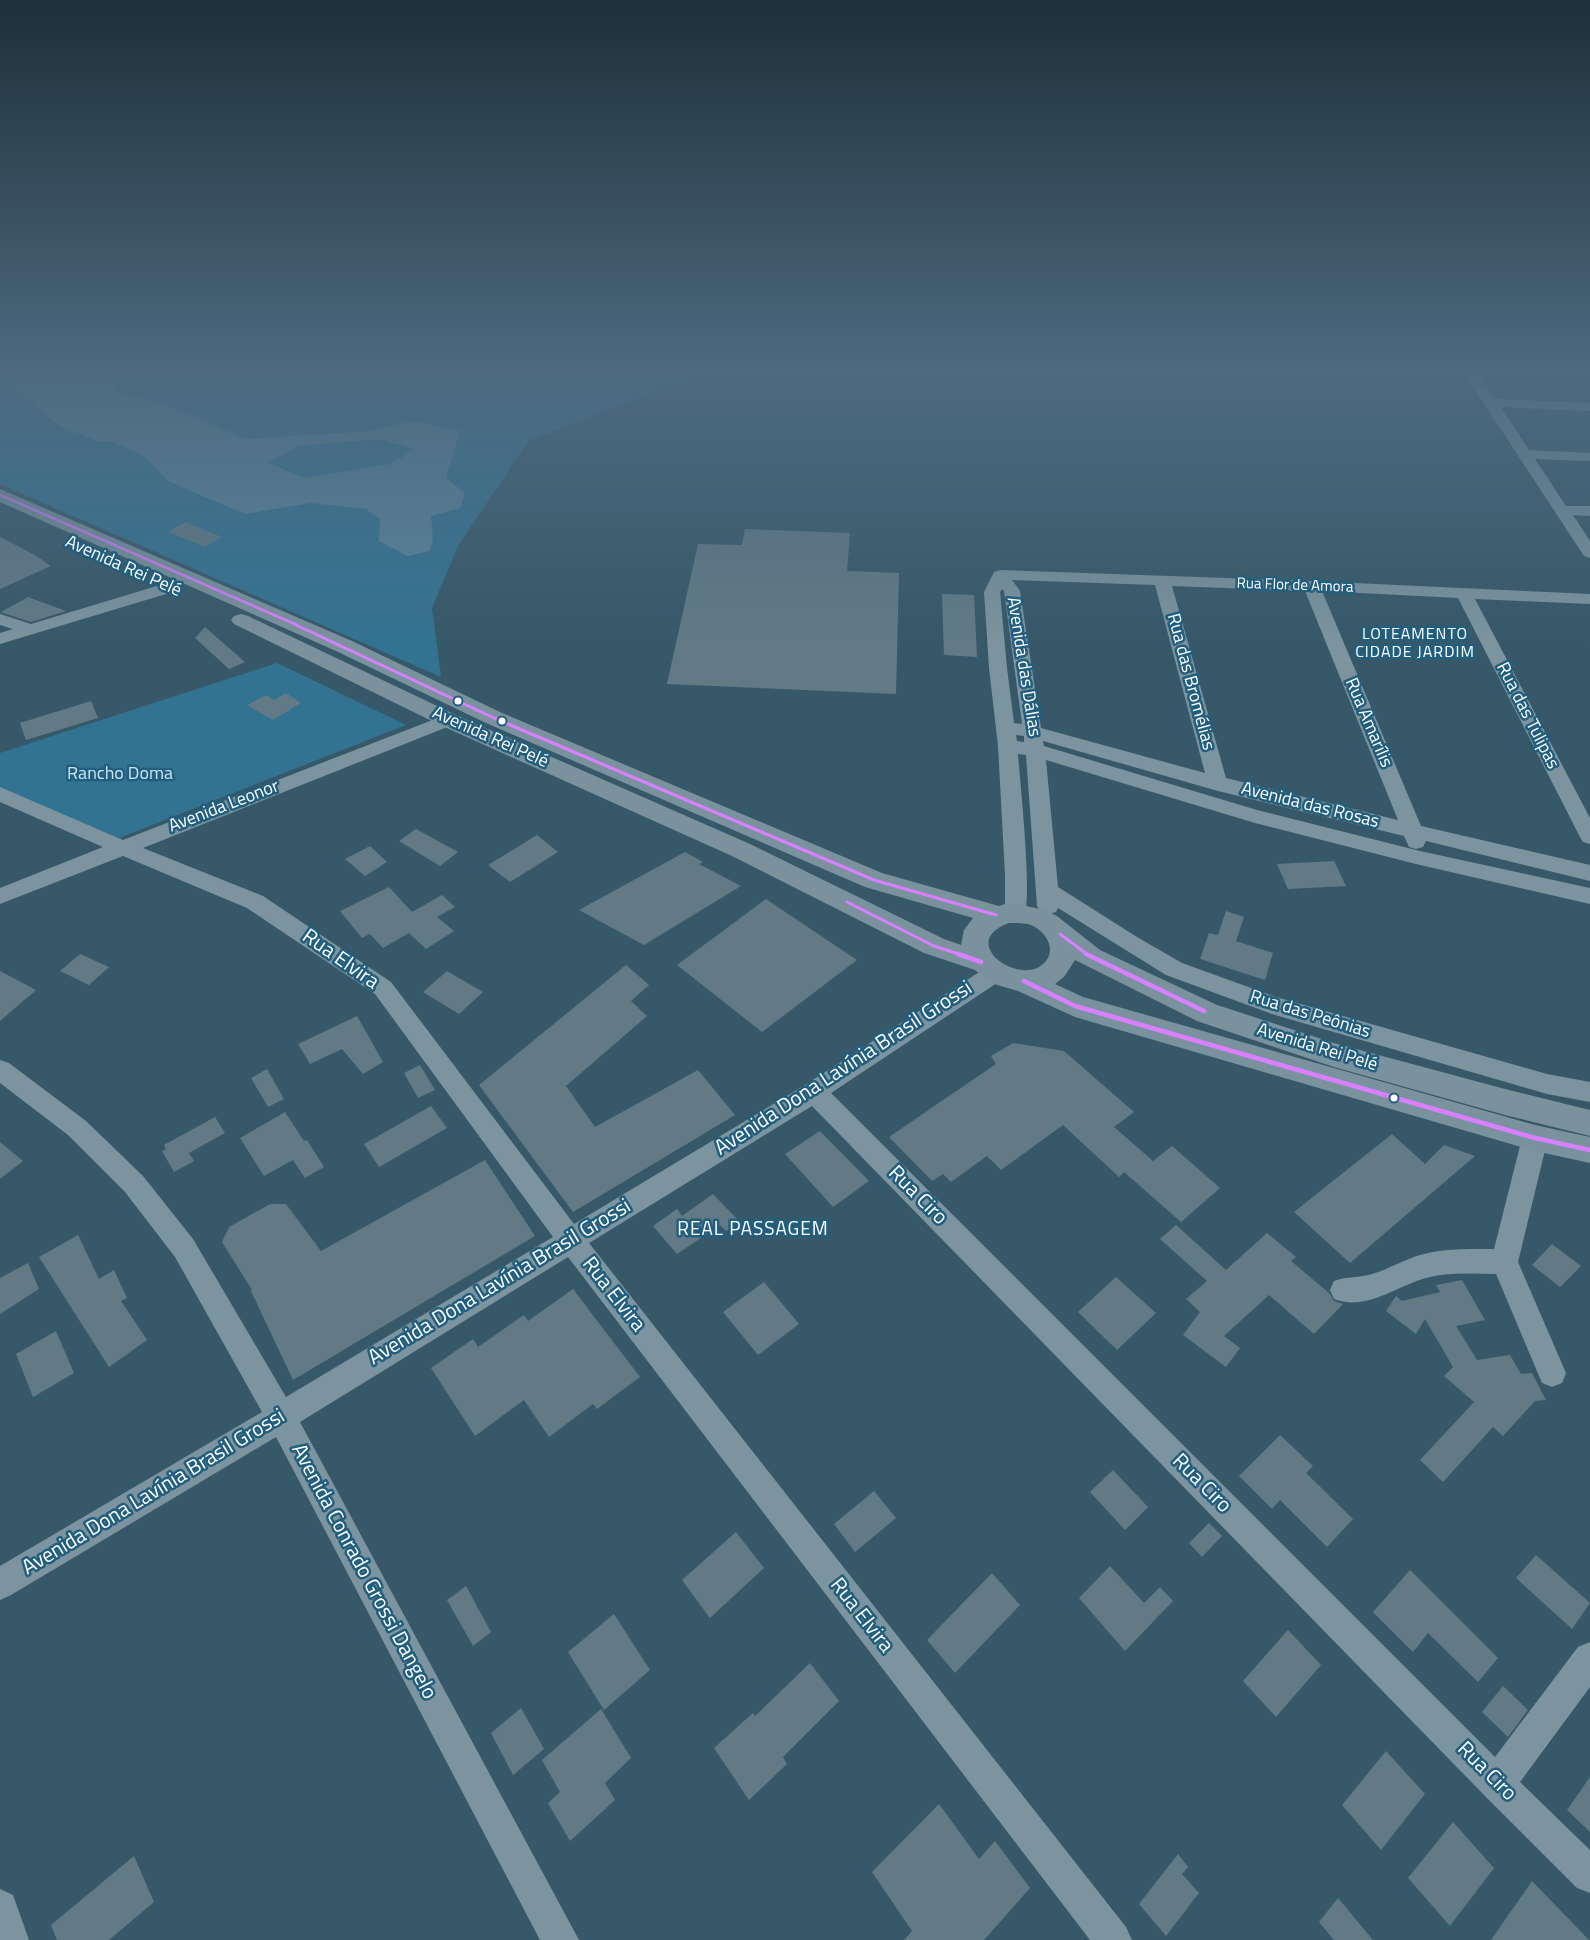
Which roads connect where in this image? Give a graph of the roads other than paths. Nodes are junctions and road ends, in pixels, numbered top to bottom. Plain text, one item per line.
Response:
1 (1530, 462) edge
2 (0, 495) edge
3 (1563, 510) junction
4 (1590, 511) edge
5 (0, 512) edge
6 (1590, 553) edge
7 (1000, 575) junction
8 (1162, 580) junction
9 (1311, 586) junction
10 (170, 587) junction
11 (1464, 594) junction
12 (1590, 599) edge
13 (0, 619) edge
14 (31, 630) junction
15 (0, 639) edge
16 (448, 720) junction
17 (1006, 737) junction
18 (1034, 741) junction
19 (1218, 784) junction
20 (0, 794) edge
21 (1413, 831) junction
22 (1590, 837) edge
23 (121, 848) junction
24 (1420, 858) junction
25 (1590, 873) edge
26 (1048, 891) junction
27 (0, 896) edge
28 (1590, 896) edge
29 (1006, 914) junction
30 (1054, 928) junction
31 (988, 967) junction
32 (1024, 981) junction
33 (0, 1070) edge
34 (814, 1092) junction
35 (1590, 1092) edge
36 (1590, 1122) edge
37 (1535, 1138) junction
38 (1590, 1150) edge
39 (570, 1239) junction
40 (1504, 1262) junction
41 (1344, 1290) dead end
42 (1552, 1373) dead end
43 (281, 1417) junction
44 (0, 1584) edge
45 (1590, 1659) edge
46 (1497, 1784) junction
47 (1590, 1875) edge
48 (0, 1908) edge
49 (10, 1940) edge
50 (560, 1940) edge
51 (1113, 1940) edge

1 - 3 street
2 - 29 main road, Avenida Rei Pelé
3 - 4 street
3 - 6 street
5 - 10 main road, Avenida Rei Pelé
7 - 8 street, Rua Flor de Amora
7 - 17 street, Avenida das Dálias
7 - 18 street, Avenida das Dálias
8 - 9 street, Rua Flor de Amora
8 - 19 street, Rua das Bromélias
9 - 11 street, Rua Flor de Amora
9 - 21 street, Rua Amarílis
10 - 14 street
10 - 16 main road, Avenida Rei Pelé
11 - 12 street, Rua Flor de Amora
11 - 22 street, Rua das Tulipas
13 - 14 street
14 - 15 street
16 - 23 street, Avenida Leonor
16 - 31 main road, Avenida Rei Pelé
17 - 18 street
17 - 29 street, Avenida das Dálias
18 - 19 street, Avenida das Rosas
18 - 24 street, Avenida das Rosas
18 - 26 street, Avenida das Dálias
19 - 21 street, Avenida das Rosas
20 - 23 street, Rua Elvira
21 - 24 street, Rua Amarílis
21 - 25 street, Avenida das Rosas
23 - 27 street, Avenida Leonor
23 - 39 street, Rua Elvira
24 - 28 street, Avenida das Rosas
26 - 30 street, Avenida das Dálias
26 - 35 street, Rua das Peônias
29 - 30 main road
29 - 31 main road
30 - 32 main road
30 - 36 main road, Avenida Rei Pelé
31 - 32 main road
31 - 34 street, Avenida Dona Lavínia Brasil Grossi
32 - 37 main road, Avenida Rei Pelé
33 - 43 street, Avenida Conrado Grossi Dangelo
34 - 39 street, Avenida Dona Lavínia Brasil Grossi
34 - 46 street, Rua Ciro
37 - 38 main road, Avenida Rei Pelé
37 - 40 street
39 - 43 street, Avenida Dona Lavínia Brasil Grossi
39 - 51 street, Rua Elvira
40 - 41 street
40 - 42 street
43 - 44 street, Avenida Dona Lavínia Brasil Grossi
43 - 50 street, Avenida Conrado Grossi Dangelo
45 - 46 street
46 - 47 street, Rua Ciro
48 - 49 street

